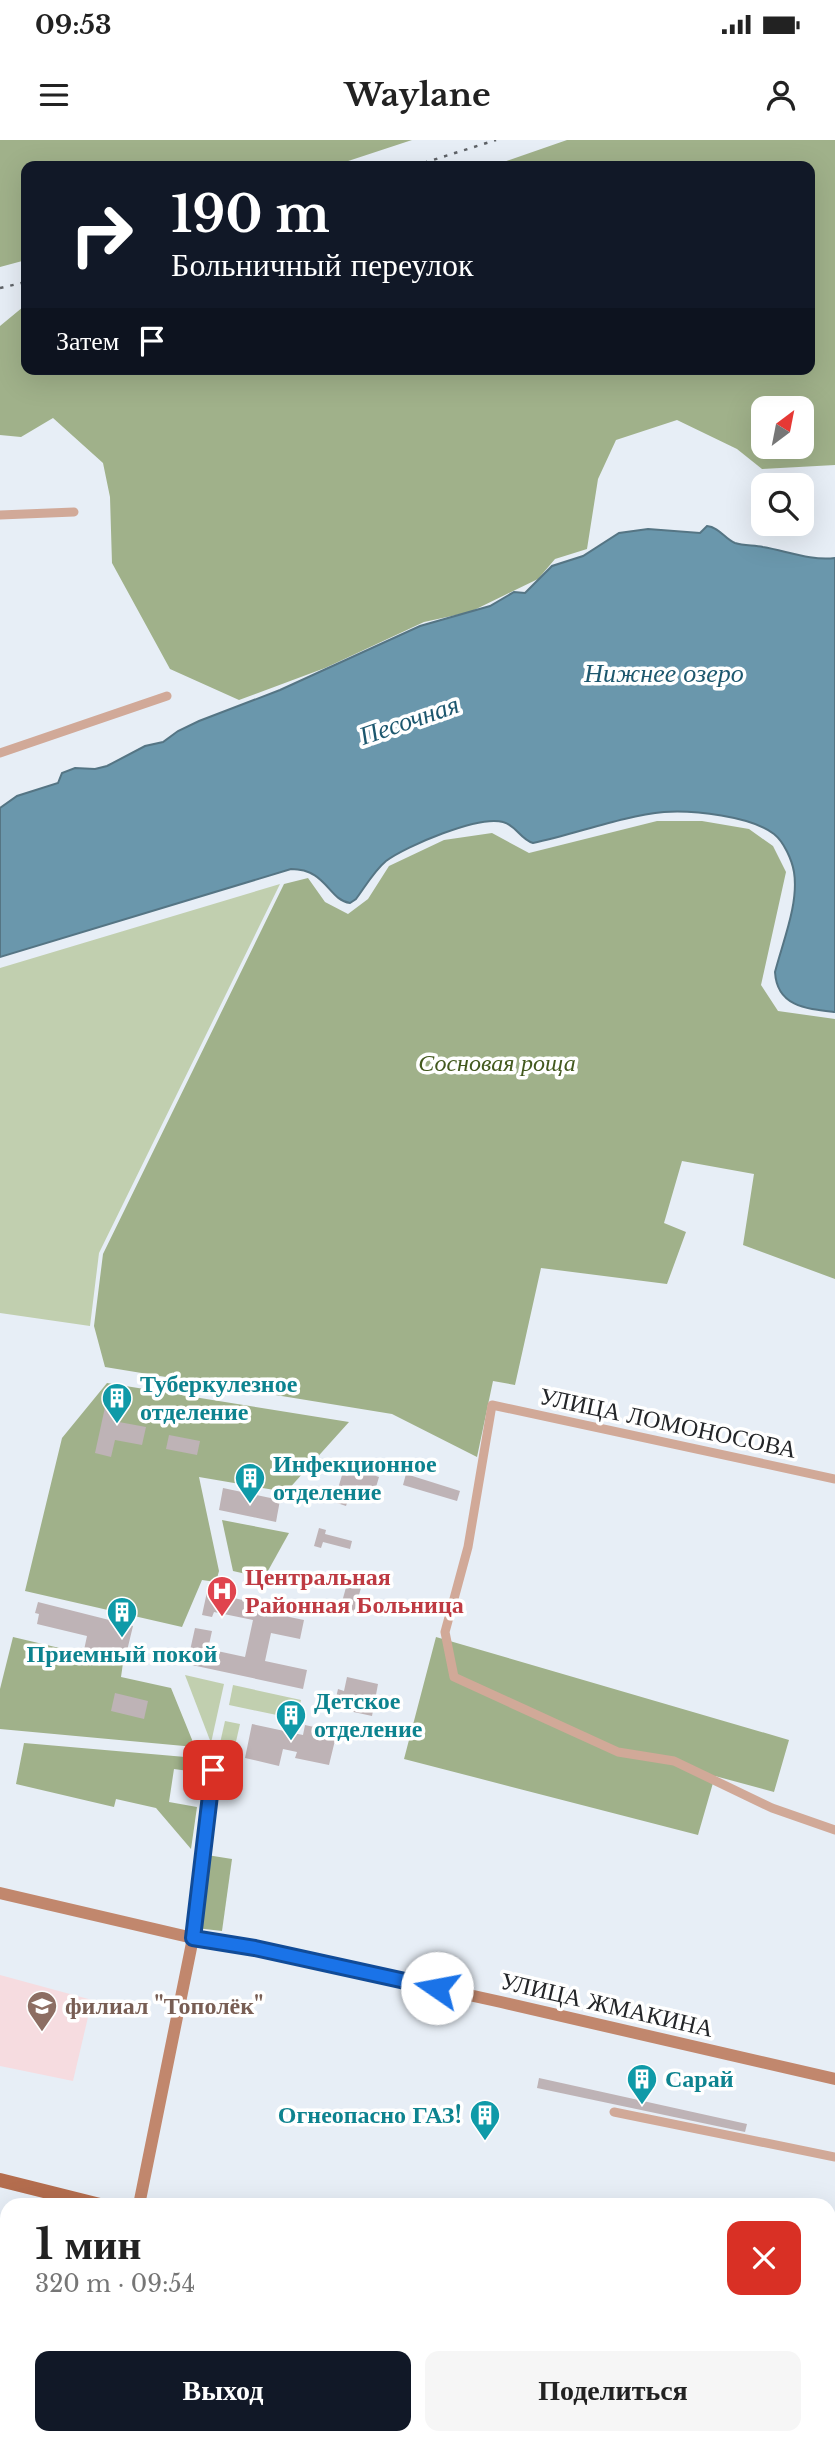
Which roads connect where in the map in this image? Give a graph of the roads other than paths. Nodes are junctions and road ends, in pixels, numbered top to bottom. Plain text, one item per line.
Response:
1 (74, 512) dead end
2 (0, 515) edge
3 (167, 696) dead end
4 (0, 753) edge
5 (835, 1479) edge
6 (213, 1770) dead end
7 (835, 1830) edge
8 (0, 1893) edge
9 (193, 1938) junction
10 (835, 2080) edge
11 (614, 2112) dead end
12 (835, 2157) edge
13 (0, 2180) edge
14 (0, 2192) edge
15 (53, 2194) junction
16 (70, 2198) edge
17 (140, 2198) edge

1 - 2 street
3 - 4 street
5 - 7 street, УЛИЦА ЛОМОНОСОВА
6 - 9 street
8 - 9 street, УЛИЦА ЖМАКИНА
9 - 10 street, УЛИЦА ЖМАКИНА
9 - 17 street
11 - 12 street
13 - 15 main road
14 - 15 main road
15 - 16 main road

